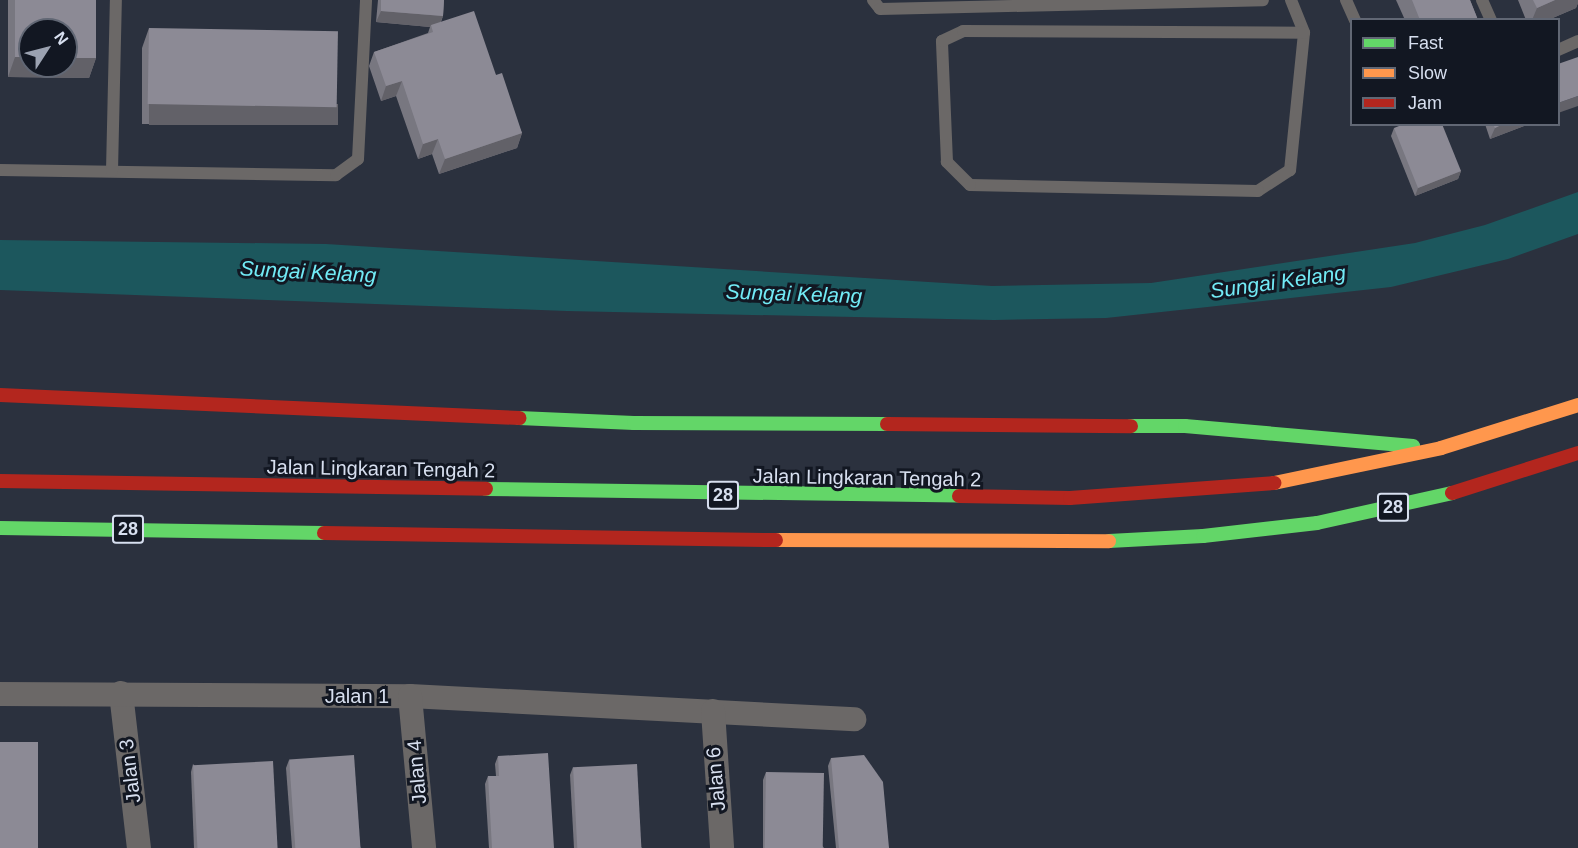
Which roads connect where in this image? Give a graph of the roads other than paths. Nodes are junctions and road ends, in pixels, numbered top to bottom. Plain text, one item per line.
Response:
1 (116, 0) edge
2 (366, 0) edge
3 (873, 0) edge
4 (1263, 0) edge
5 (1291, 0) edge
6 (1346, 0) edge
7 (1482, 0) edge
8 (1354, 18) edge
9 (1490, 18) edge
10 (1304, 33) junction
11 (1578, 41) edge
12 (1560, 49) edge
13 (0, 170) edge
14 (112, 171) junction
15 (0, 395) edge
16 (1578, 405) edge
17 (1441, 448) junction
18 (1578, 453) edge
19 (0, 481) edge
20 (0, 528) edge
21 (121, 693) junction
22 (0, 694) edge
23 (410, 696) junction
24 (713, 711) junction
25 (854, 719) dead end
26 (139, 848) edge
27 (424, 848) edge
28 (722, 848) edge

1 - 14 lane
2 - 14 lane
3 - 4 lane
5 - 10 lane
6 - 8 lane
7 - 9 lane
10 - 10 lane
11 - 12 lane
13 - 14 lane
15 - 17 highway
16 - 17 highway, Jalan Lingkaran Tengah 2 / 28
17 - 19 highway, Jalan Lingkaran Tengah 2 / 28
18 - 20 highway, 28
21 - 22 street, Jalan 1
21 - 23 street, Jalan 1
21 - 26 street, Jalan 3
23 - 24 street, Jalan 1
23 - 27 street, Jalan 4
24 - 25 street, Jalan 1
24 - 28 street, Jalan 6

